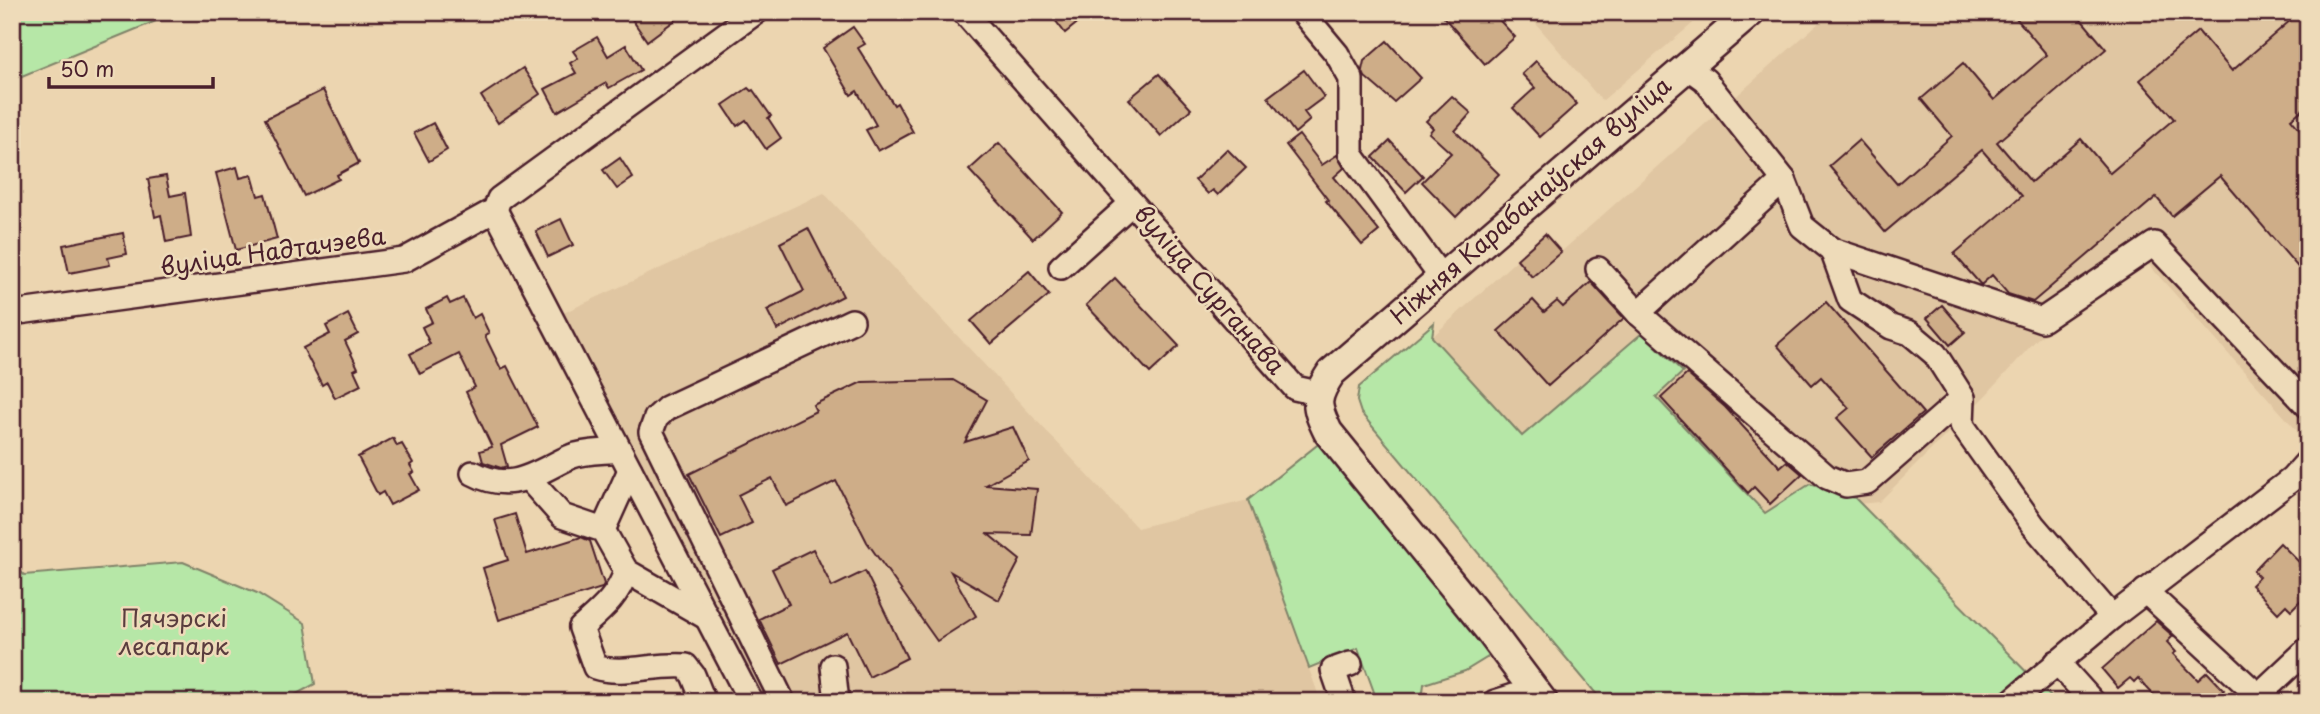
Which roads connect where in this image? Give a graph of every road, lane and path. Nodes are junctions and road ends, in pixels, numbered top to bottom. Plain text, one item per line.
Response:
1 (756, 12) edge
2 (964, 12) edge
3 (1302, 12) edge
4 (1751, 12) edge
5 (1687, 67) junction
6 (1784, 180) junction
7 (1132, 203) junction
8 (495, 210) junction
9 (1832, 250) junction
10 (1061, 267) dead end
11 (1598, 269) dead end
12 (1441, 277) junction
13 (12, 313) edge
14 (1638, 313) junction
15 (852, 321) dead end
16 (1317, 393) junction
17 (1963, 398) junction
18 (2308, 406) edge
19 (625, 460) junction
20 (2308, 461) edge
21 (472, 473) dead end
22 (529, 480) junction
23 (603, 530) junction
24 (626, 571) junction
25 (2145, 591) junction
26 (706, 617) junction
27 (2112, 617) junction
28 (2308, 649) edge
29 (2057, 662) junction
30 (1350, 664) dead end
31 (833, 666) dead end
32 (1538, 696) edge
33 (2262, 698) edge
34 (704, 702) edge
35 (751, 702) edge
36 (783, 702) edge
37 (836, 702) edge
38 (1344, 702) edge
39 (1495, 702) edge
40 (2011, 702) edge
41 (2094, 702) edge

1 - 8 street, вуліца Надтачэева
2 - 7 street, вуліца Сурганава
3 - 12 street
4 - 5 main road, Ніжняя Карабанаўская вуліца
5 - 6 street
5 - 12 main road, Ніжняя Карабанаўская вуліца
6 - 9 street
6 - 14 street
7 - 10 street
7 - 16 street, вуліца Сурганава
8 - 13 street, вуліца Надтачэева
8 - 19 street
9 - 17 street
9 - 18 street
11 - 14 street
12 - 16 main road, Ніжняя Карабанаўская вуліца
14 - 17 street
15 - 36 street
16 - 32 main road
17 - 27 street
19 - 22 street
19 - 23 street
19 - 26 street
20 - 25 street
21 - 22 street
22 - 23 street
23 - 24 street
24 - 26 street
24 - 34 street
25 - 27 street
25 - 33 street
26 - 35 street
27 - 29 street
28 - 33 street
29 - 40 street
29 - 41 street
30 - 38 street
31 - 37 street
32 - 39 street

